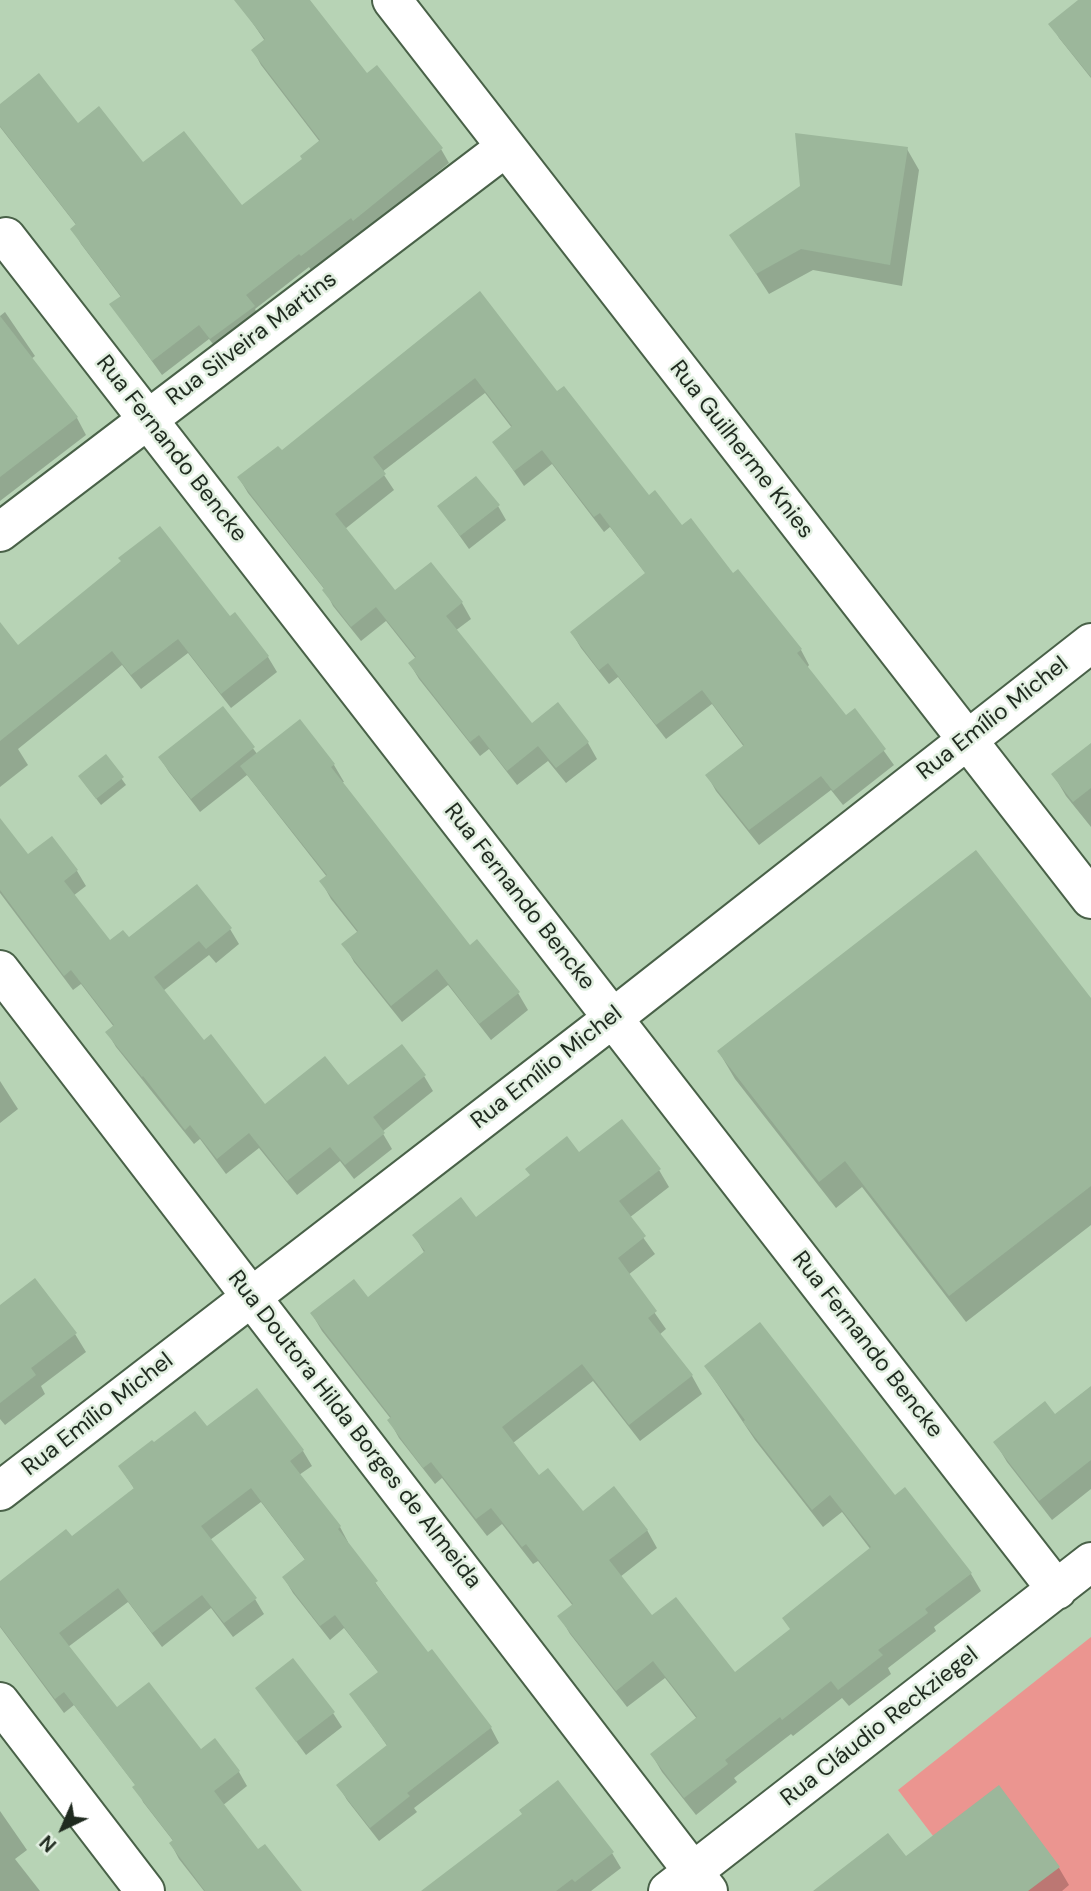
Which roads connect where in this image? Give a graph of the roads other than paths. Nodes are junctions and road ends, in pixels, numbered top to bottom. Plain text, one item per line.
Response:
1 (392, 0) edge
2 (506, 147) junction
3 (6, 237) dead end
4 (147, 418) junction
5 (0, 532) edge
6 (1091, 643) edge
7 (966, 739) junction
8 (1091, 900) edge
9 (0, 970) edge
10 (613, 1018) junction
11 (251, 1296) junction
12 (0, 1491) edge
13 (1091, 1562) edge
14 (1057, 1590) junction
15 (0, 1702) edge
16 (690, 1885) edge
17 (145, 1891) edge

1 - 2 street, Rua Guilherme Knies
2 - 4 street, Rua Silveira Martins
2 - 7 street, Rua Guilherme Knies
3 - 4 street, Rua Fernando Bencke
4 - 5 street, Rua Silveira Martins
4 - 10 street, Rua Fernando Bencke
6 - 7 street, Rua Emílio Michel
7 - 8 street, Rua Guilherme Knies
7 - 10 street, Rua Emílio Michel
9 - 11 street, Rua Doutora Hilda Borges de Almeida
10 - 11 street, Rua Emílio Michel
10 - 14 street, Rua Fernando Bencke
11 - 12 street, Rua Emílio Michel
11 - 16 street, Rua Doutora Hilda Borges de Almeida
13 - 14 street, Rua Cláudio Reckziegel
14 - 16 street, Rua Cláudio Reckziegel
15 - 17 street

